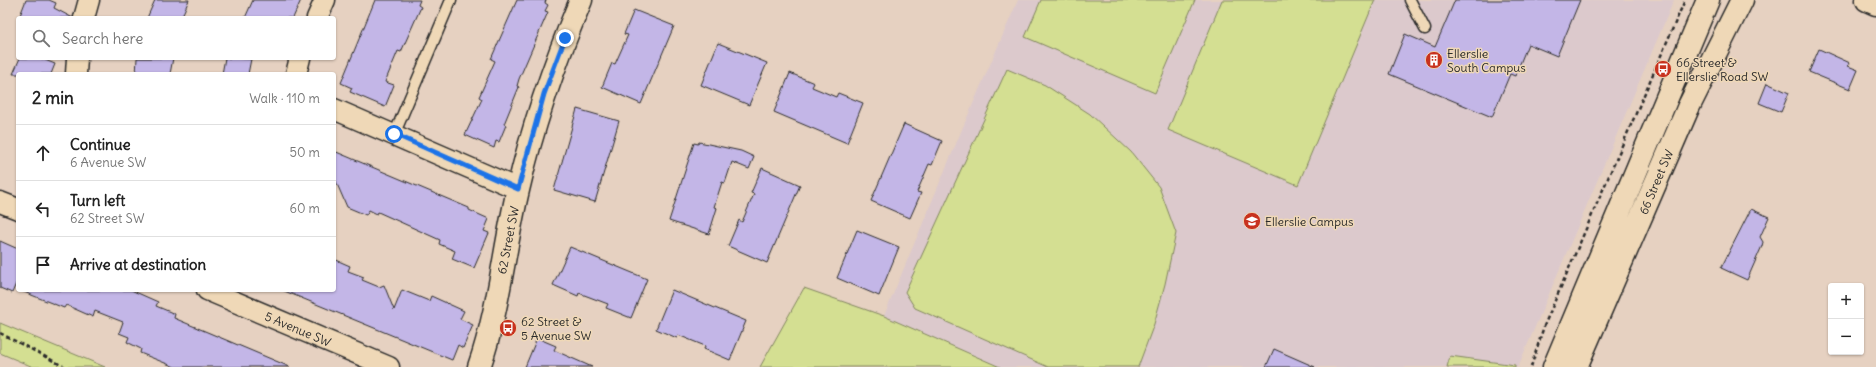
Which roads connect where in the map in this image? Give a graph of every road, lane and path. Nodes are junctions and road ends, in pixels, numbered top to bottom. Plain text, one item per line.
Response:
1 (89, 0) edge
2 (325, 0) edge
3 (451, 0) edge
4 (581, 0) edge
5 (1410, 0) edge
6 (1685, 0) edge
7 (1708, 0) edge
8 (1730, 0) edge
9 (1742, 0) edge
10 (1867, 0) edge
11 (1876, 4) edge
12 (85, 16) edge
13 (319, 16) edge
14 (1425, 28) dead end
15 (77, 60) edge
16 (300, 60) edge
17 (76, 72) edge
18 (296, 72) edge
19 (1688, 108) junction
20 (336, 110) edge
21 (394, 134) junction
22 (518, 189) junction
23 (0, 202) edge
24 (16, 209) edge
25 (212, 292) edge
26 (0, 333) edge
27 (66, 367) edge
28 (390, 367) edge
29 (479, 367) edge
30 (1531, 367) edge
31 (1554, 367) edge
32 (1576, 367) edge

1 - 12 street
2 - 13 street
3 - 21 lane
4 - 22 main road, 62 Street SW
5 - 14 lane
6 - 30 path
7 - 31 main road, 66 Street SW
8 - 19 main road
9 - 19 main road, 66 Street SW
10 - 11 main road
15 - 17 street
16 - 18 street
19 - 32 main road, 66 Street SW
20 - 21 street
21 - 22 street
22 - 29 main road, 62 Street SW
23 - 24 street
25 - 28 street, 5 Avenue SW
26 - 27 path

